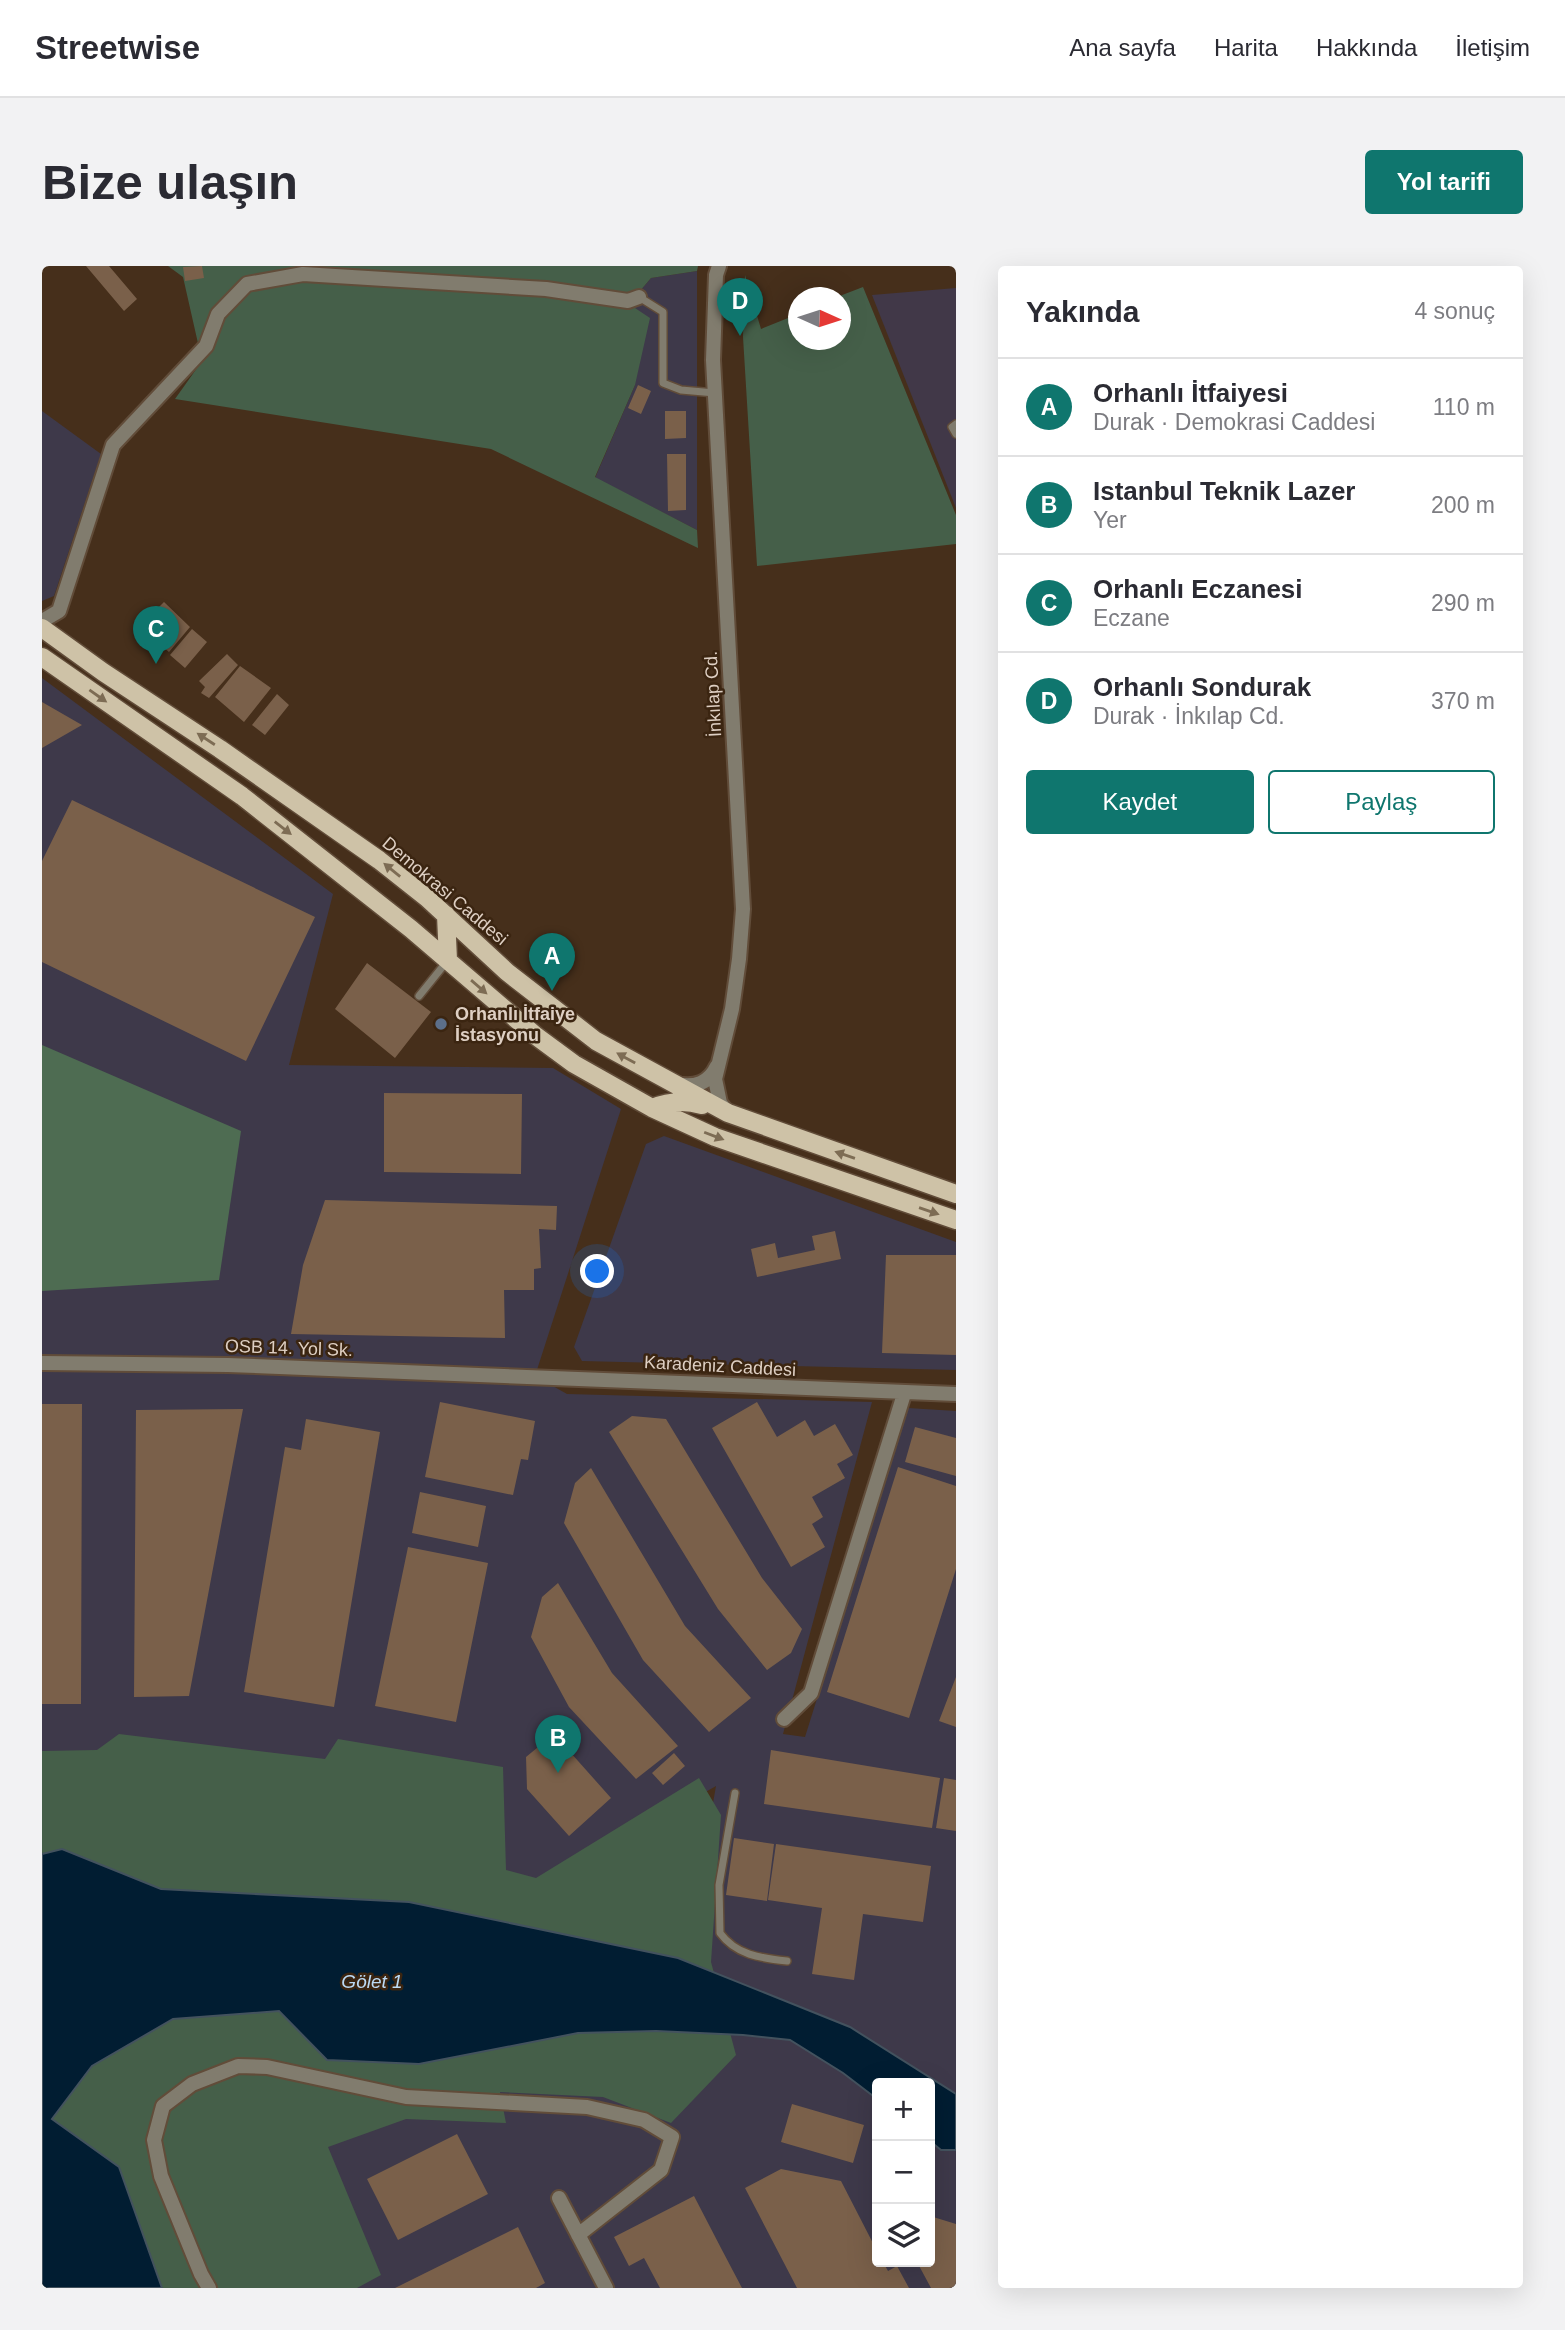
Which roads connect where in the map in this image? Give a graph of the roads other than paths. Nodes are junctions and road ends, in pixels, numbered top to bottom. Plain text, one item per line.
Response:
1 (719, 266) edge
2 (639, 297) joint
3 (715, 393) junction
4 (956, 424) edge
5 (956, 434) edge
6 (42, 621) edge
7 (42, 628) edge
8 (42, 657) edge
9 (446, 915) junction
10 (448, 960) junction
11 (419, 996) dead end
12 (721, 1058) junction
13 (669, 1082) junction
14 (652, 1108) junction
15 (728, 1114) junction
16 (956, 1194) edge
17 (956, 1220) edge
18 (42, 1363) edge
19 (535, 1376) joint
20 (904, 1394) junction
21 (956, 1394) edge
22 (785, 1719) dead end
23 (734, 1793) dead end
24 (786, 1961) dead end
25 (559, 2198) dead end
26 (578, 2235) junction
27 (209, 2288) edge
28 (606, 2288) edge

1 - 3 street, İnkılap Cd.
2 - 3 lane
2 - 6 street
3 - 12 street, İnkılap Cd.
4 - 5 lane
9 -> 7 main road, Demokrasi Caddesi
8 -> 10 main road
9 - 10 main road
13 -> 9 main road, Demokrasi Caddesi
10 - 11 lane
10 -> 14 main road
12 - 13 street
12 - 15 street, İnkılap Cd.
13 - 15 main road, Demokrasi Caddesi
14 - 15 main road
14 -> 17 main road
16 -> 15 main road, Demokrasi Caddesi
18 - 19 street, OSB 14. Yol Sk.
19 - 20 street, Karadeniz Caddesi
20 - 21 street, Karadeniz Caddesi
20 - 22 street
23 - 24 lane
25 - 26 street
26 - 27 street
26 - 28 street

